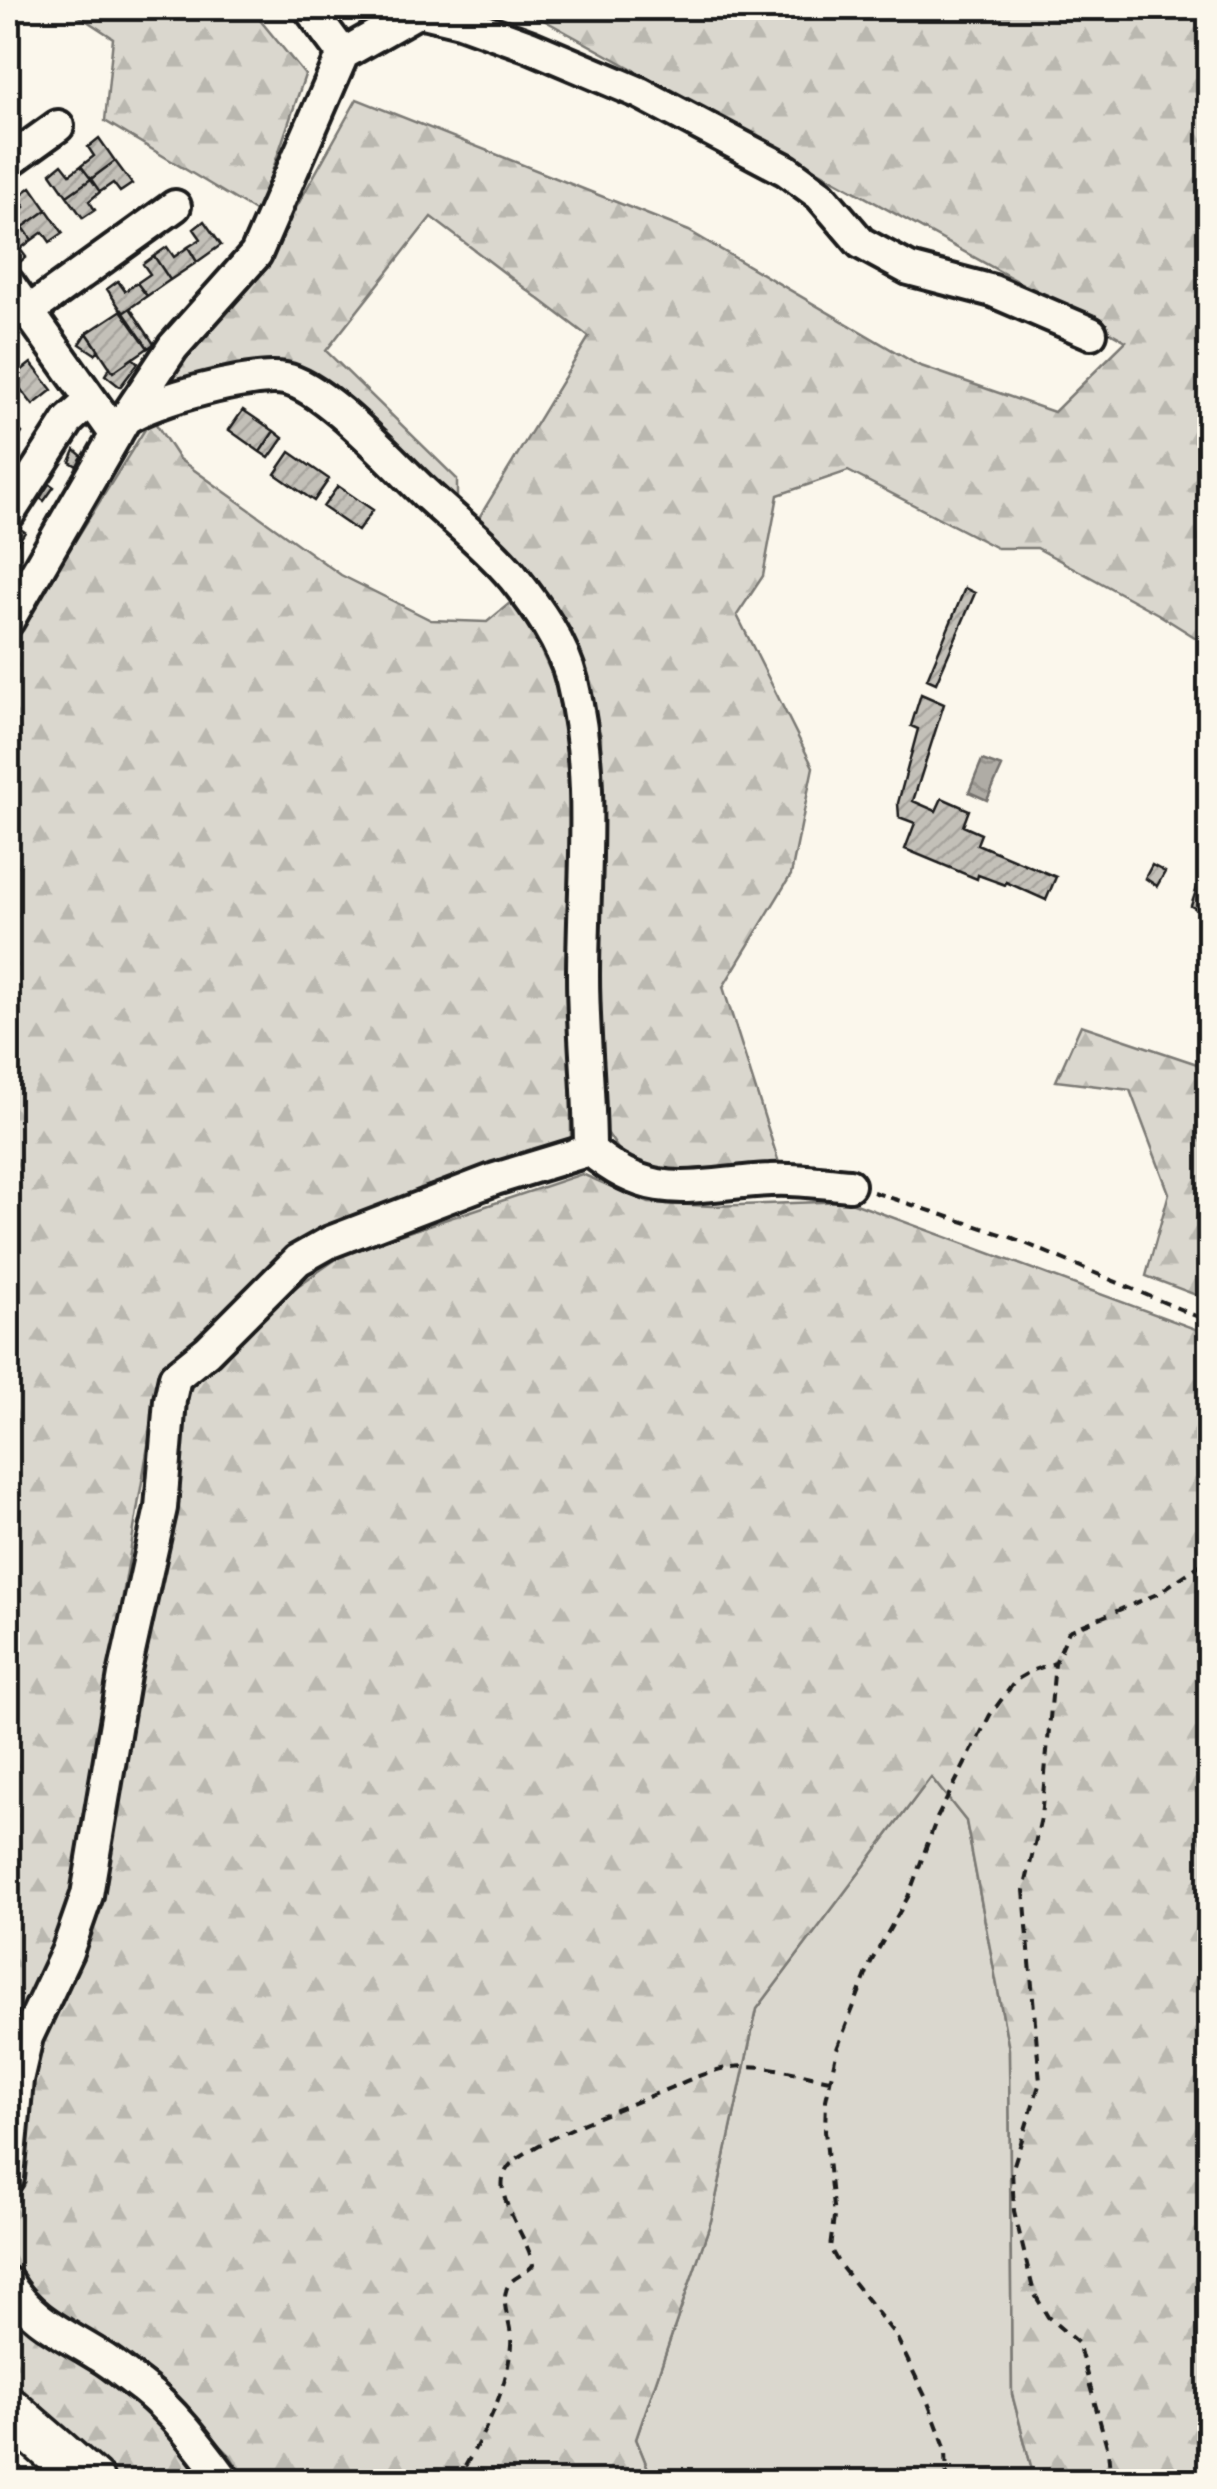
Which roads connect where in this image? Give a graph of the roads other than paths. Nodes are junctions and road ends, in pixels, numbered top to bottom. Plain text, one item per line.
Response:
1 (310, 8) edge
2 (343, 54) junction
3 (58, 126) dead end
4 (8, 162) edge
5 (175, 206) dead end
6 (8, 284) edge
7 (28, 312) junction
8 (1091, 333) dead end
9 (90, 400) junction
10 (121, 427) junction
11 (8, 514) edge
12 (8, 621) edge
13 (590, 1150) junction
14 (849, 1185) road end
15 (8, 2178) edge
16 (8, 2283) edge
17 (8, 2410) edge
18 (8, 2446) edge
19 (71, 2482) edge
20 (92, 2482) edge
21 (226, 2482) edge

1 - 2 street
2 - 8 street
2 - 10 street
3 - 4 street
5 - 7 street
6 - 7 street
7 - 9 street
9 - 10 street
9 - 11 street
10 - 12 street
10 - 13 street
13 - 14 street
13 - 15 street
16 - 21 street
17 - 20 highway
18 - 19 highway

